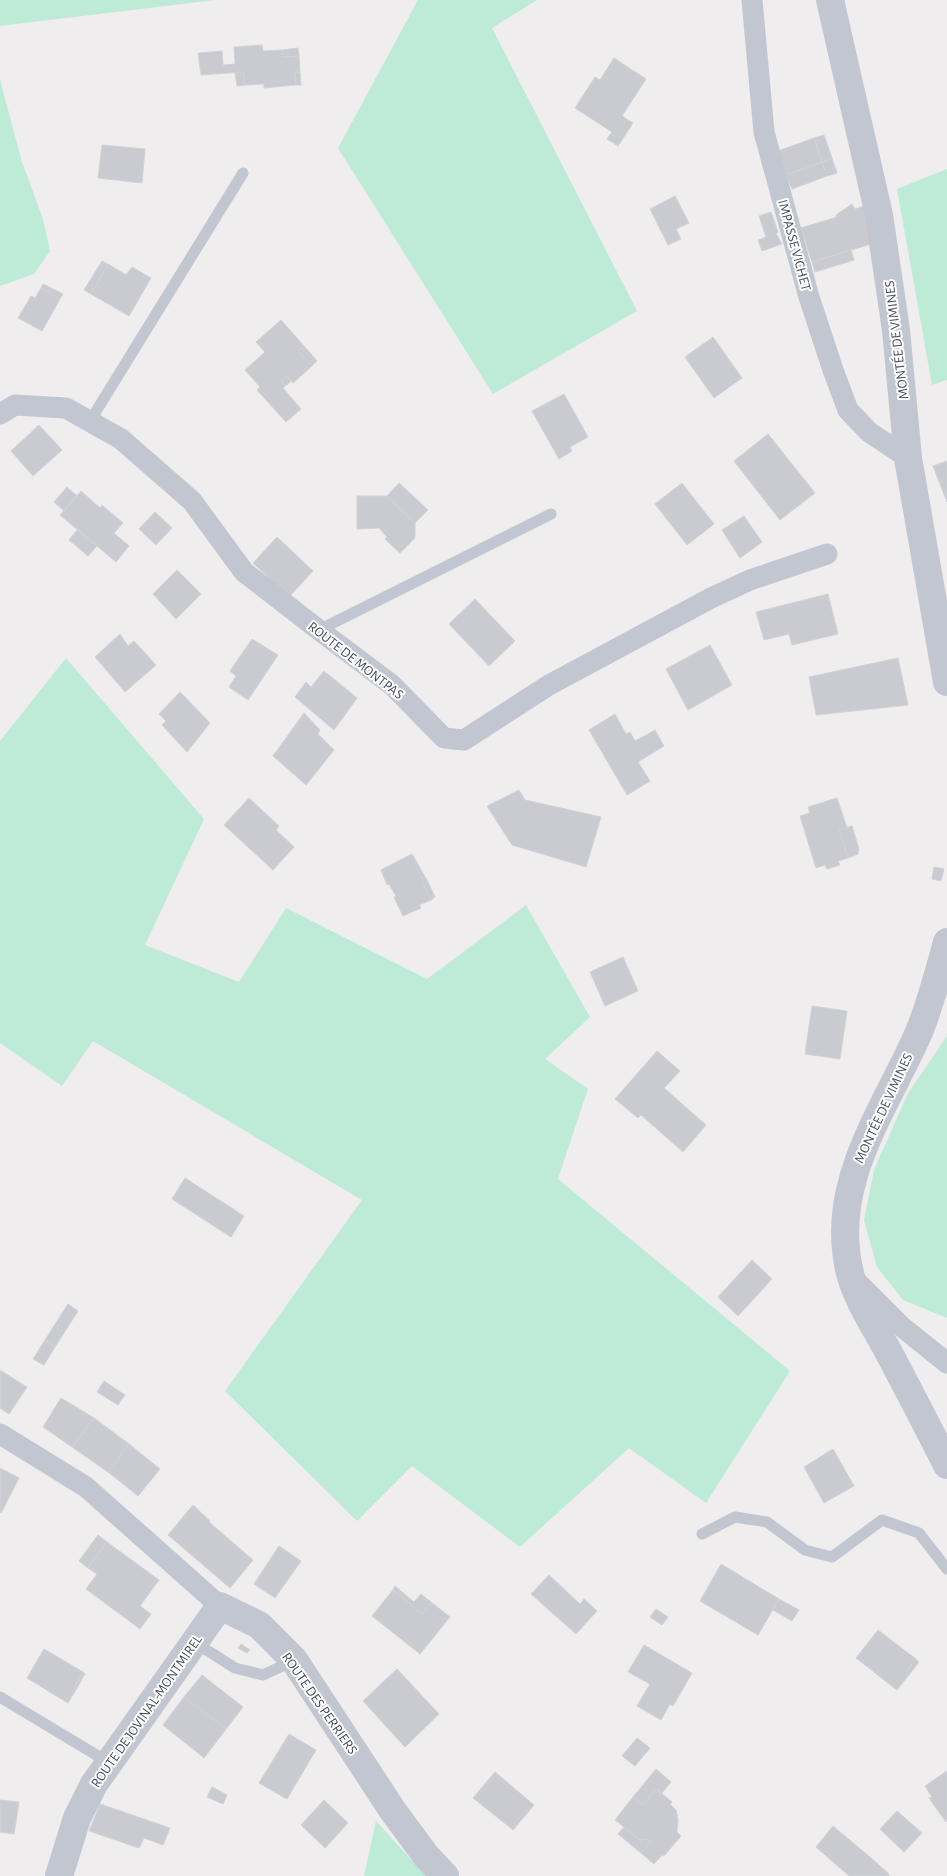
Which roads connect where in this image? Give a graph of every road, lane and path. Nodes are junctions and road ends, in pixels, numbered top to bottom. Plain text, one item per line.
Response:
1 (752, 0) edge
2 (830, 0) edge
3 (243, 173) dead end
4 (0, 414) edge
5 (90, 421) junction
6 (908, 458) junction
7 (551, 514) dead end
8 (827, 554) dead end
9 (318, 630) junction
10 (947, 682) edge
11 (947, 942) edge
12 (851, 1277) junction
13 (947, 1363) edge
14 (0, 1434) edge
15 (947, 1465) edge
16 (702, 1534) dead end
17 (947, 1569) edge
18 (220, 1606) junction
19 (194, 1642) junction
20 (294, 1660) junction
21 (0, 1697) edge
22 (108, 1762) junction
23 (59, 1876) edge
24 (445, 1876) edge

1 - 6 street, IMPASSE VICHET
2 - 6 street, MONTÉE DE VIMINES
3 - 5 lane
4 - 5 street, ROUTE DE MONTPAS
5 - 9 street, ROUTE DE MONTPAS
6 - 10 street, MONTÉE DE VIMINES
7 - 9 lane
8 - 9 street, ROUTE DE MONTPAS
11 - 12 street, MONTÉE DE VIMINES
12 - 13 street
12 - 15 street, MONTÉE DE VIMINES
14 - 18 street, ROUTE DES PERRIERS
16 - 17 lane
18 - 19 street, ROUTE DE JOVINAL-MONTMIREL
18 - 20 street, ROUTE DES PERRIERS
19 - 20 lane
19 - 22 street, ROUTE DE JOVINAL-MONTMIREL
20 - 24 street, ROUTE DES PERRIERS
21 - 22 lane
22 - 23 street, ROUTE DE JOVINAL-MONTMIREL

